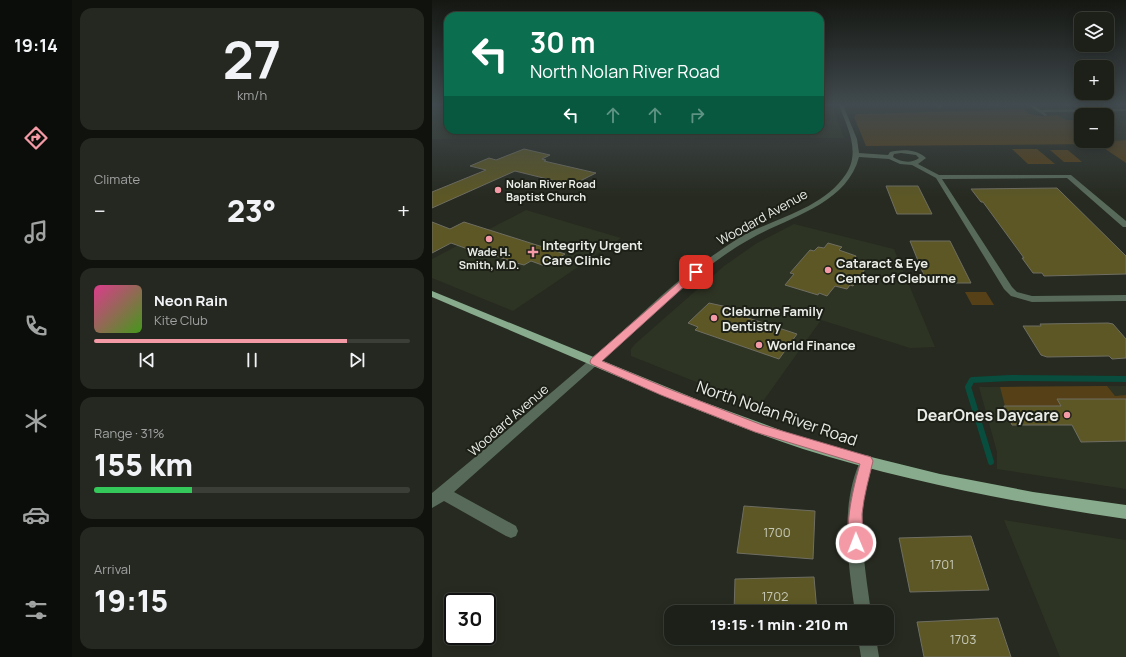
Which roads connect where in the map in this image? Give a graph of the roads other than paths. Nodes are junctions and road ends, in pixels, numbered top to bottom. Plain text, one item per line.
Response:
1 (852, 136) edge
2 (856, 155) junction
3 (890, 157) junction
4 (913, 163) junction
5 (938, 177) junction
6 (1126, 225) edge
7 (432, 294) edge
8 (1126, 298) edge
9 (595, 362) junction
10 (867, 461) junction
11 (443, 493) junction
12 (432, 502) edge
13 (1126, 512) edge
14 (511, 531) dead end
15 (862, 605) edge
16 (868, 645) edge
17 (870, 657) edge

1 - 2 street
2 - 3 street
2 - 9 street, Woodard Avenue
3 - 4 street
3 - 4 street
4 - 5 street
5 - 6 street
5 - 8 street
7 - 9 main road, North Nolan River Road
9 - 10 main road, North Nolan River Road
9 - 11 street, Woodard Avenue
10 - 13 main road, North Nolan River Road
10 - 15 street
11 - 12 street, Woodard Avenue
11 - 14 street
16 - 17 street

